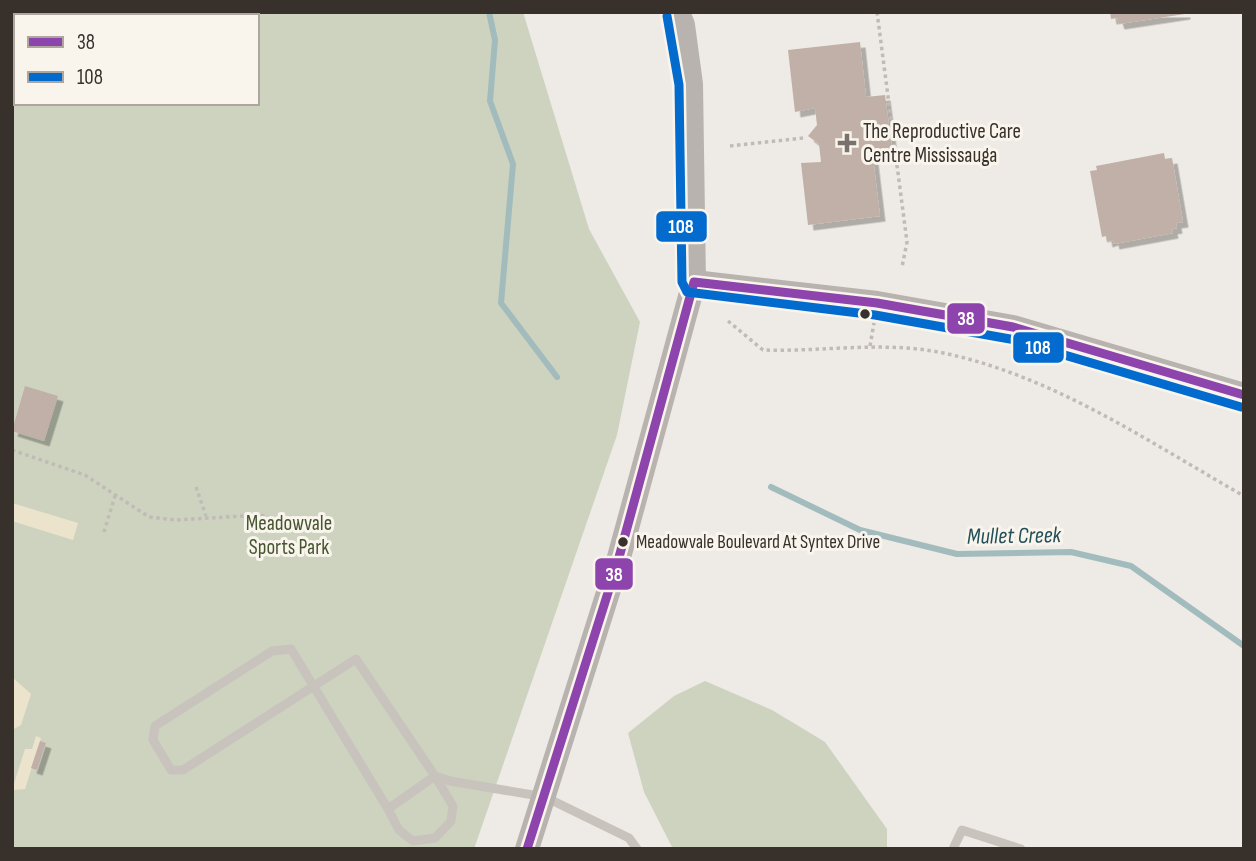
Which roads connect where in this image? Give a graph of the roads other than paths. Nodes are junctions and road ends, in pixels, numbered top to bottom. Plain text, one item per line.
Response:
1 (678, 12) edge
2 (694, 282) junction
3 (1244, 395) edge
4 (313, 687) junction
5 (435, 776) junction
6 (544, 797) junction
7 (388, 809) junction
8 (527, 849) edge
9 (637, 849) edge
10 (953, 849) edge
11 (1021, 849) edge

1 - 2 main road
2 - 3 main road
2 - 6 main road
4 - 4 lane
4 - 5 lane
4 - 7 lane
5 - 6 lane
5 - 7 lane
5 - 7 lane
6 - 8 main road
6 - 9 lane
10 - 11 lane

